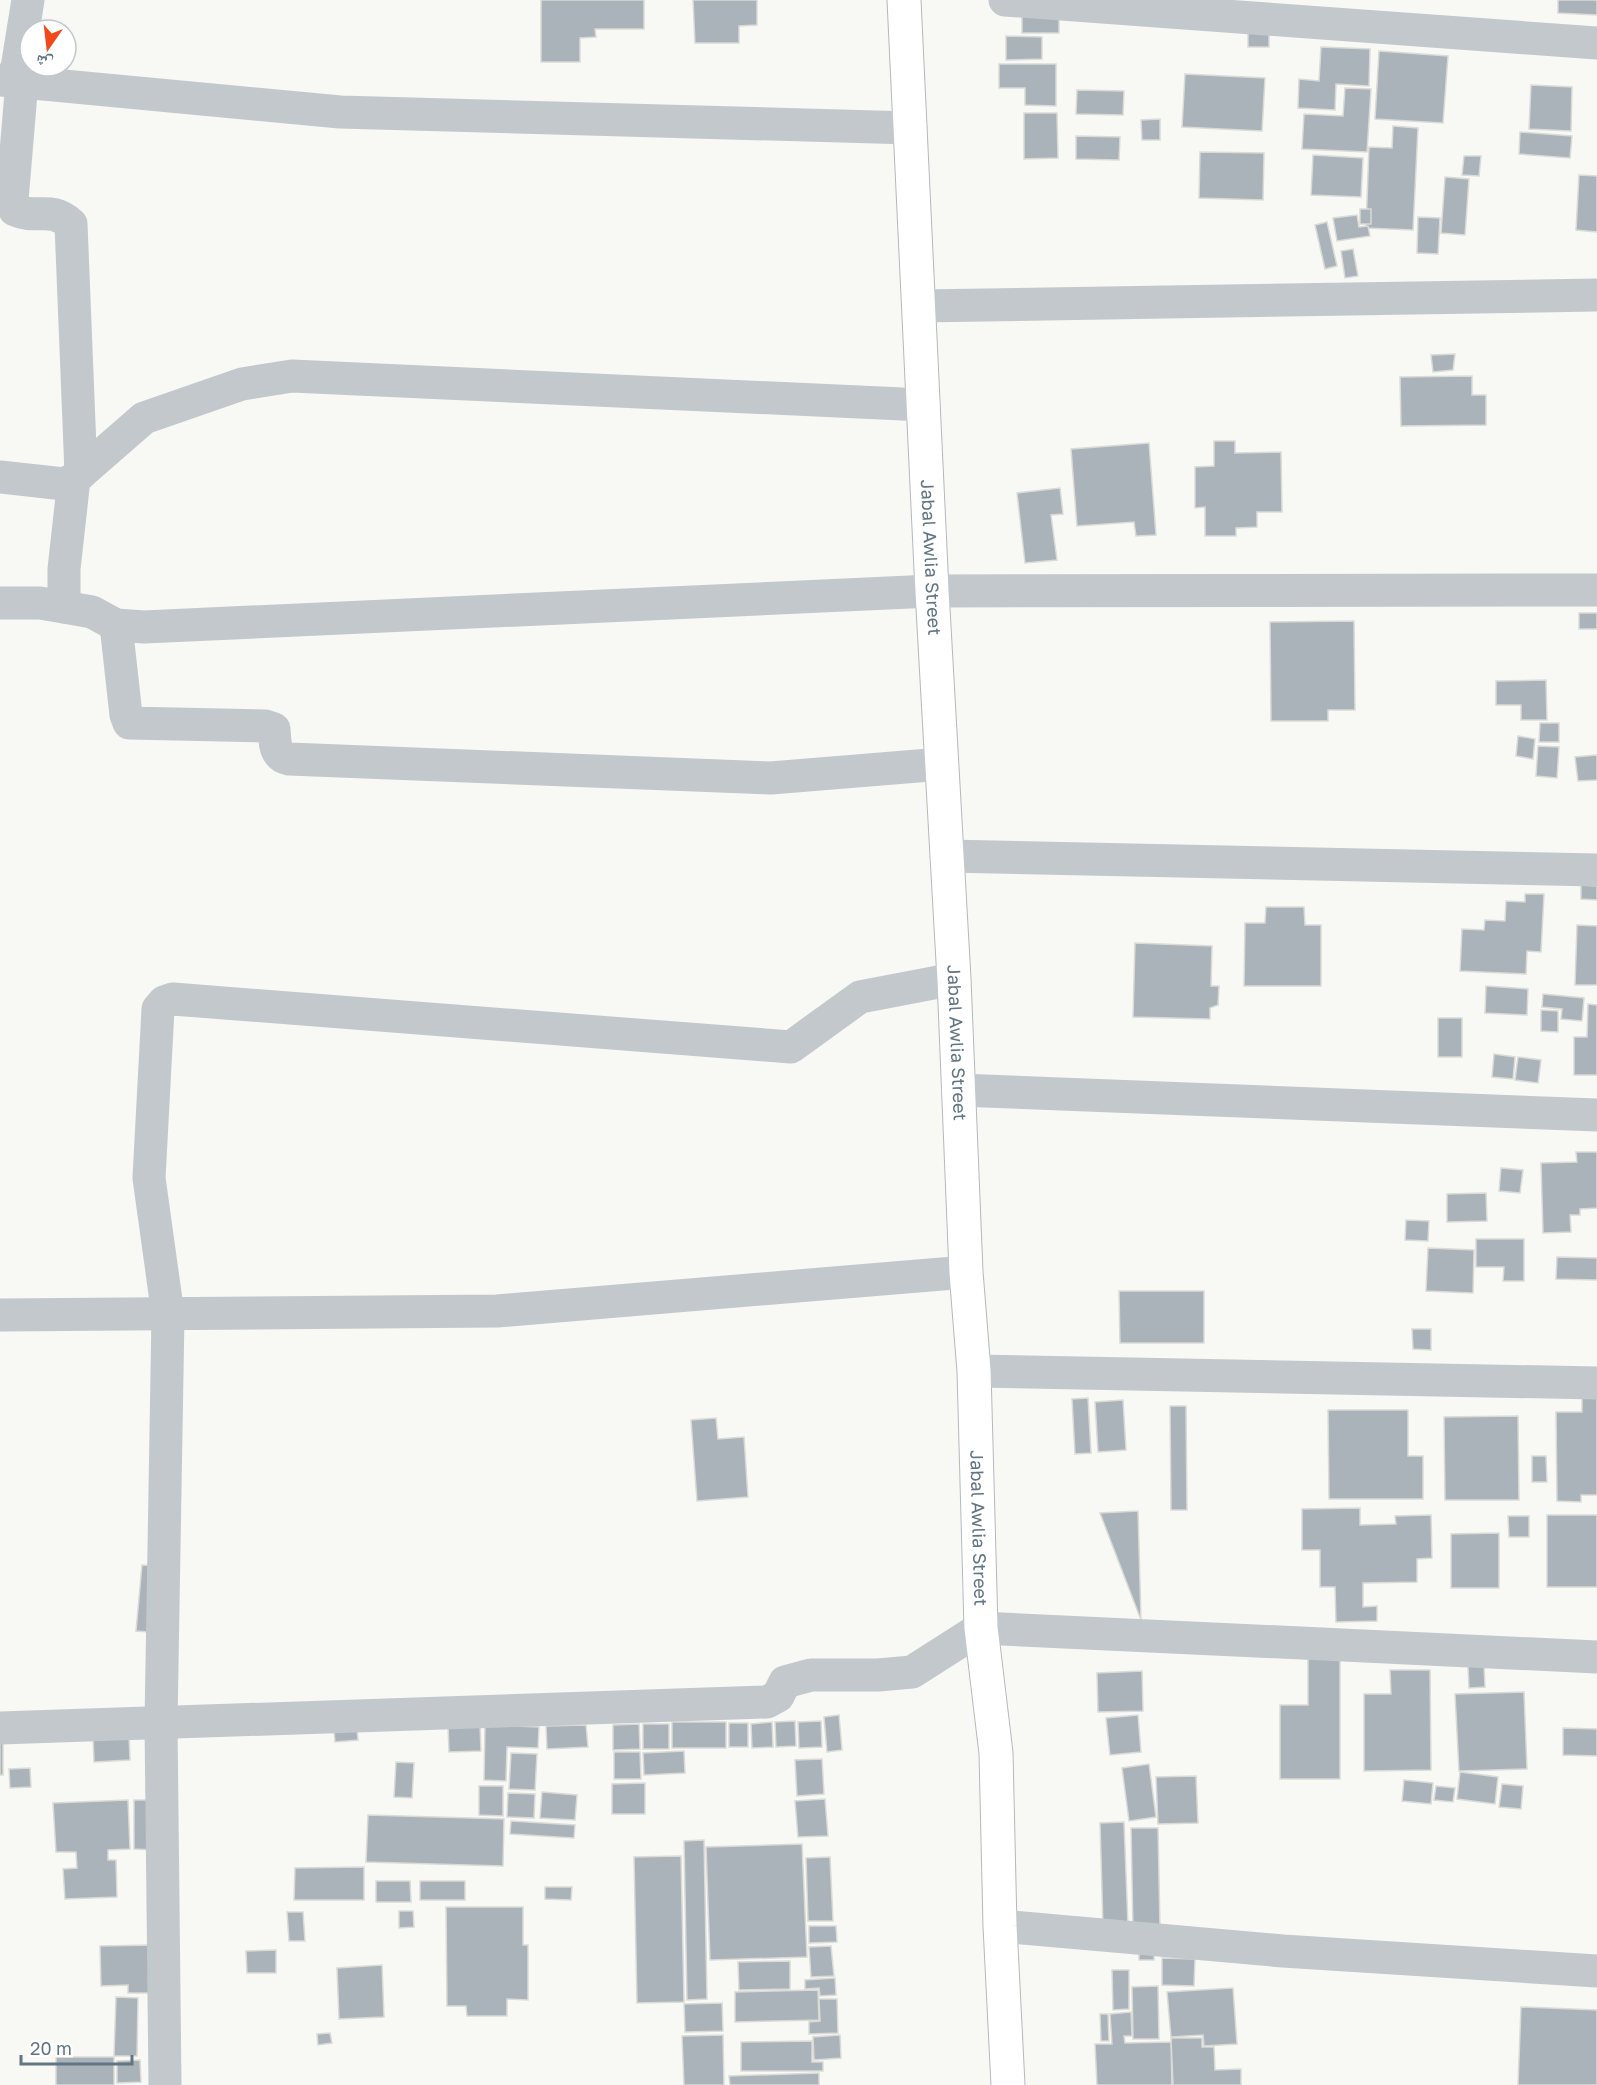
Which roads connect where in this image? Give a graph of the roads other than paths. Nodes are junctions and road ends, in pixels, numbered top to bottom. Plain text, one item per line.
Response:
1 (28, 0) edge
2 (904, 0) edge
3 (1005, 0) edge
4 (1597, 43) edge
5 (12, 80) edge
6 (910, 128) junction
7 (1597, 296) edge
8 (919, 306) junction
9 (924, 405) junction
10 (78, 476) junction
11 (0, 477) edge
12 (1597, 590) edge
13 (932, 591) junction
14 (0, 603) edge
15 (64, 607) junction
16 (116, 625) junction
17 (942, 764) junction
18 (946, 856) junction
19 (1597, 870) edge
20 (954, 979) junction
21 (958, 1090) junction
22 (1597, 1115) edge
23 (966, 1272) junction
24 (0, 1315) edge
25 (168, 1315) junction
26 (974, 1371) junction
27 (1597, 1383) edge
28 (981, 1628) junction
29 (1597, 1657) edge
30 (161, 1724) junction
31 (0, 1728) edge
32 (1000, 1926) junction
33 (1597, 1971) edge
34 (165, 2085) edge
35 (1008, 2085) edge

1 - 5 street
2 - 6 highway, Jabal Awlia Street
3 - 4 street
5 - 6 street
5 - 10 street
6 - 8 highway, Jabal Awlia Street
7 - 8 street
8 - 9 highway, Jabal Awlia Street
9 - 10 street
9 - 13 highway, Jabal Awlia Street
10 - 11 street
10 - 15 street
12 - 13 street
13 - 16 street
13 - 17 highway, Jabal Awlia Street
14 - 15 street
15 - 16 street
16 - 17 street
17 - 18 highway, Jabal Awlia Street
18 - 19 street
18 - 20 highway, Jabal Awlia Street
20 - 21 highway, Jabal Awlia Street
20 - 25 street
21 - 22 street
21 - 23 highway, Jabal Awlia Street
23 - 25 street
23 - 26 highway, Jabal Awlia Street
24 - 25 street
25 - 30 street
26 - 27 street
26 - 28 highway, Jabal Awlia Street
28 - 29 street
28 - 30 street
28 - 32 highway, Jabal Awlia Street
30 - 31 street
30 - 34 street
32 - 33 street
32 - 35 highway, Jabal Awlia Street

